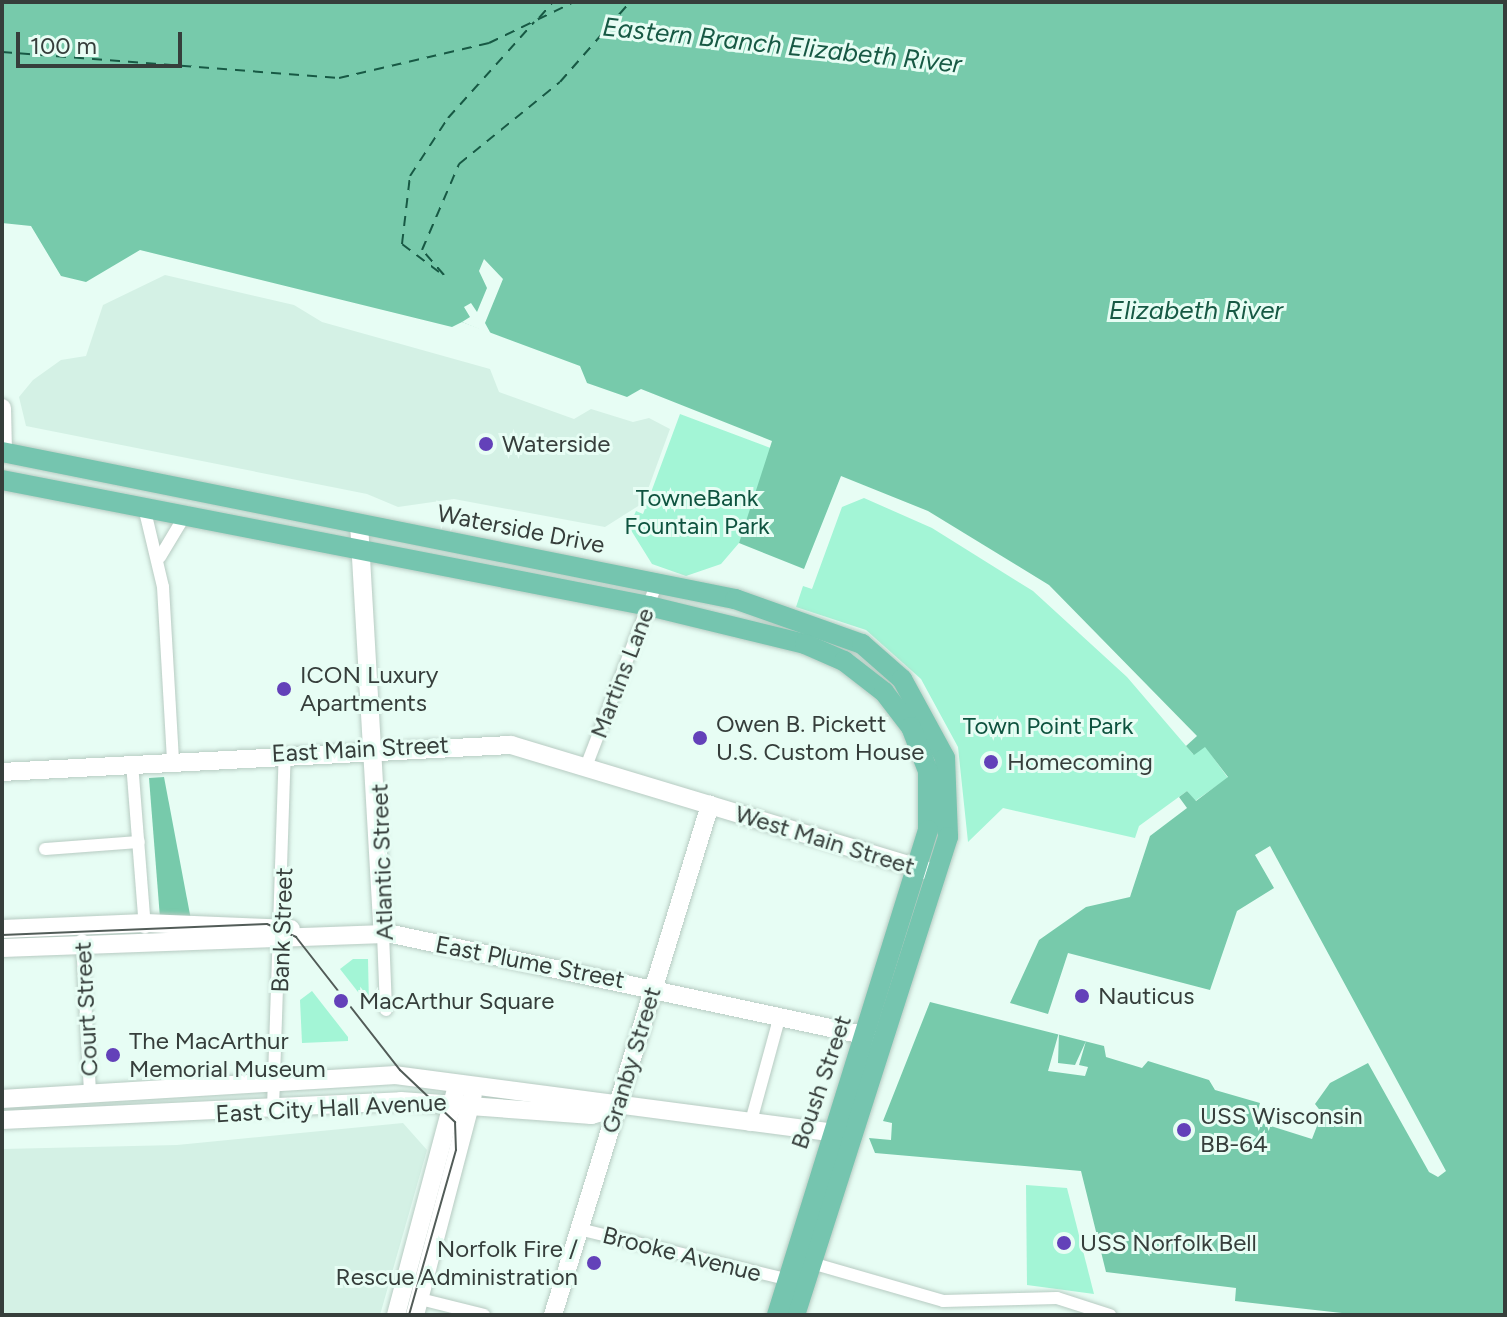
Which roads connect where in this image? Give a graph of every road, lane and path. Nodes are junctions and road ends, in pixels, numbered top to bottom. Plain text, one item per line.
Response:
1 (2, 408) edge
2 (2, 454) edge
3 (2, 480) edge
4 (143, 504) junction
5 (187, 512) junction
6 (359, 523) junction
7 (361, 545) junction
8 (159, 564) junction
9 (609, 573) junction
10 (657, 583) junction
11 (588, 593) junction
12 (649, 606) junction
13 (378, 747) junction
14 (285, 753) junction
15 (173, 761) junction
16 (132, 763) junction
17 (587, 764) junction
18 (2, 772) edge
19 (710, 805) junction
20 (139, 842) junction
21 (45, 849) dead end
22 (929, 871) junction
23 (145, 923) junction
24 (2, 929) edge
25 (282, 932) junction
26 (383, 934) junction
27 (82, 935) junction
28 (144, 942) junction
29 (2, 948) edge
30 (654, 986) junction
31 (386, 1010) dead end
32 (780, 1015) junction
33 (866, 1034) junction
34 (885, 1043) junction
35 (276, 1081) junction
36 (464, 1093) junction
37 (90, 1094) junction
38 (2, 1099) edge
39 (22, 1099) junction
40 (273, 1108) junction
41 (616, 1108) junction
42 (2, 1120) edge
43 (58, 1120) junction
44 (750, 1125) junction
45 (839, 1134) junction
46 (579, 1229) junction
47 (808, 1262) junction
48 (785, 1279) junction
49 (1076, 1300) junction
50 (943, 1301) junction
51 (418, 1307) edge
52 (396, 1315) edge
53 (484, 1315) edge
54 (553, 1315) edge
55 (777, 1315) edge
56 (795, 1315) edge
57 (939, 1315) edge
58 (1072, 1315) edge
59 (1110, 1315) edge

1 - 2 street
2 - 6 main road, Waterside Drive
3 - 4 main road, Waterside Drive
4 - 5 main road, Waterside Drive
4 - 8 street
5 - 7 main road, Waterside Drive
5 - 8 street
6 - 7 street, Atlantic Street
6 - 9 main road, Waterside Drive
7 - 11 main road, Waterside Drive
7 - 13 street, Atlantic Street
8 - 15 street
9 - 10 main road, Waterside Drive
9 - 11 main road
10 - 12 street, Martins Lane
10 - 22 main road, Waterside Drive
11 - 12 main road, Waterside Drive
12 - 17 street, Martins Lane
12 - 22 main road, Waterside Drive
13 - 14 street, East Main Street
13 - 17 street, East Main Street
13 - 26 street, Atlantic Street
14 - 15 street, East Main Street
14 - 25 street, Bank Street
15 - 16 street, East Main Street
16 - 18 street, East Main Street
16 - 20 street
17 - 19 street, East Main Street
19 - 22 street, West Main Street
19 - 30 street, Granby Street
20 - 21 street
20 - 23 street
22 - 33 main road, Boush Street
22 - 34 main road, Boush Street
23 - 25 street, East Plume Street
23 - 27 street, East Plume Street
23 - 28 street
24 - 27 street, East Plume Street
25 - 26 street, East Plume Street
25 - 28 street, East Plume Street
25 - 35 street, Bank Street
26 - 30 street, East Plume Street
26 - 31 street, Atlantic Street
27 - 28 street, East Plume Street
27 - 29 street, East Plume Street
27 - 37 street, Court Street
30 - 32 street, East Plume Street
30 - 41 street, Granby Street
32 - 33 street, East Plume Street
32 - 44 street
33 - 34 street, East Plume Street
33 - 45 main road, Boush Street
34 - 45 main road, Boush Street
35 - 36 street, East City Hall Avenue
35 - 37 street, East City Hall Avenue
35 - 40 street, Bank Street
36 - 40 street, East City Hall Avenue
36 - 41 street, East City Hall Avenue
36 - 51 street
36 - 52 street
37 - 39 street, East City Hall Avenue
38 - 39 street, East City Hall Avenue
39 - 43 street
40 - 43 street, East City Hall Avenue
41 - 44 street, East City Hall Avenue
41 - 46 street, Granby Street
42 - 43 street, East City Hall Avenue
44 - 45 street, East City Hall Avenue
45 - 47 main road, Boush Street
45 - 48 main road, Boush Street
46 - 48 street, Brooke Avenue
46 - 54 street, Granby Street
47 - 50 street
47 - 56 main road, Boush Street
48 - 55 main road, Boush Street
49 - 50 street
49 - 58 street
49 - 59 street
50 - 57 street
51 - 53 street

